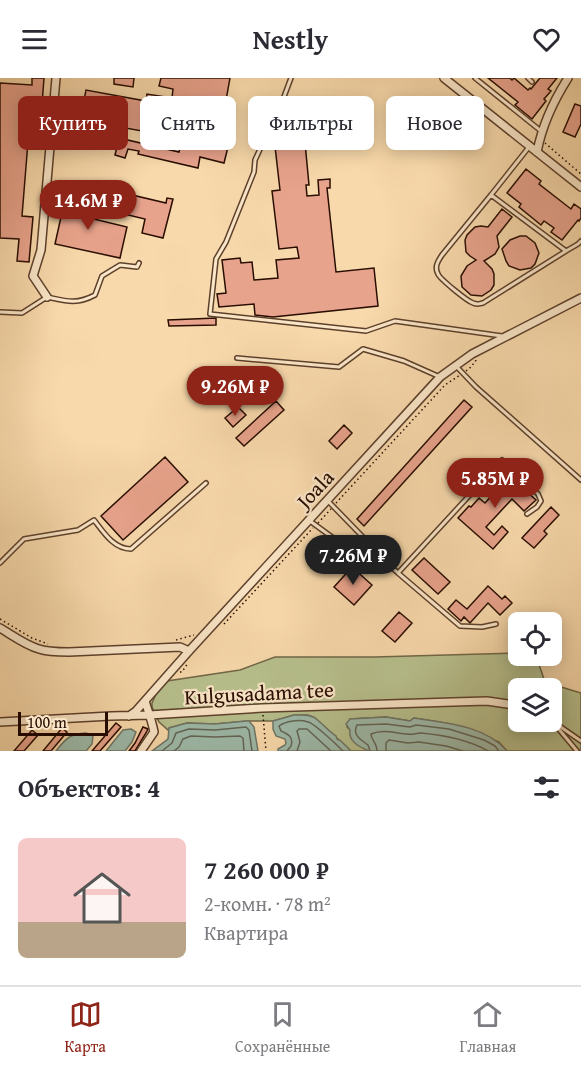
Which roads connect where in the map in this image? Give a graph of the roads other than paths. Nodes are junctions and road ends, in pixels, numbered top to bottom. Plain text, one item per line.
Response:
1 (56, 78) edge
2 (291, 78) edge
3 (445, 78) edge
4 (475, 78) edge
5 (528, 78) edge
6 (567, 79) edge
7 (532, 82) dead end
8 (541, 135) junction
9 (530, 146) junction
10 (537, 152) junction
11 (581, 187) edge
12 (491, 195) junction
13 (581, 241) edge
14 (566, 251) junction
15 (139, 263) dead end
16 (47, 297) junction
17 (581, 297) edge
18 (0, 312) edge
19 (505, 337) junction
20 (237, 358) dead end
21 (456, 366) junction
22 (440, 377) junction
23 (581, 480) edge
24 (206, 483) dead end
25 (327, 500) junction
26 (527, 514) dead end
27 (309, 520) junction
28 (336, 540) dead end
29 (0, 563) edge
30 (398, 573) junction
31 (496, 624) dead end
32 (0, 628) edge
33 (189, 651) junction
34 (145, 701) junction
35 (508, 704) edge
36 (149, 715) junction
37 (129, 716) junction
38 (1, 723) edge
39 (562, 728) edge
40 (561, 732) edge
41 (581, 741) edge
42 (141, 751) edge
43 (577, 751) edge

1 - 16 street
2 - 19 lane
3 - 9 street
4 - 8 lane
5 - 7 lane
6 - 8 street
8 - 10 street
9 - 10 street
9 - 12 lane
10 - 11 street
12 - 14 lane
12 - 14 lane
13 - 14 lane
15 - 16 lane
16 - 18 lane
17 - 19 street, Joala
19 - 21 street, Joala
20 - 22 lane
21 - 22 street, Joala
21 - 23 lane
22 - 25 street, Joala
24 - 29 lane
25 - 27 street, Joala
25 - 30 lane
26 - 30 lane
27 - 28 lane
27 - 33 street, Joala
30 - 31 lane
32 - 33 street
33 - 34 street, Joala
34 - 36 street
34 - 37 street, Joala
35 - 36 street, Kulgusadama tee
36 - 37 street, Kulgusadama tee
36 - 42 street
37 - 38 street, Kulgusadama tee
39 - 41 lane
40 - 43 lane

